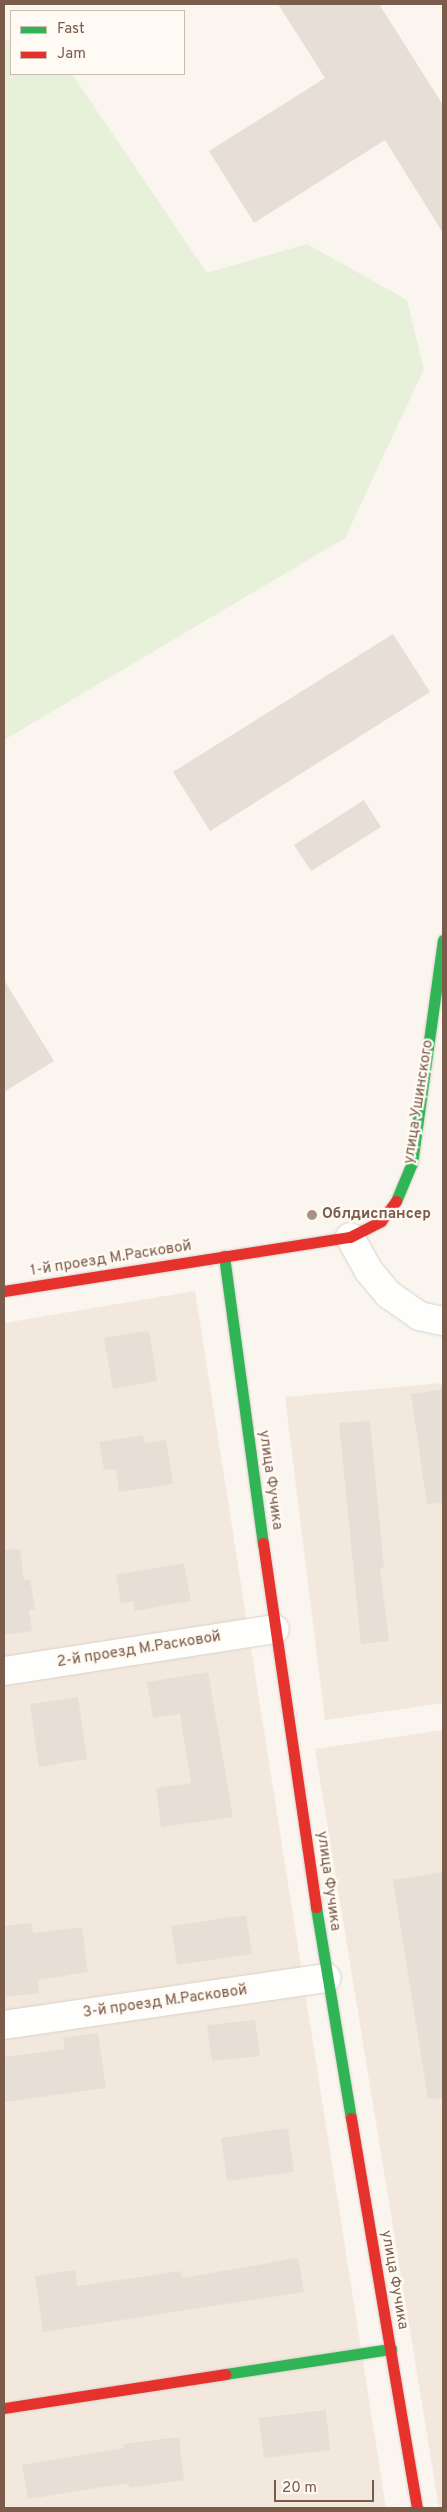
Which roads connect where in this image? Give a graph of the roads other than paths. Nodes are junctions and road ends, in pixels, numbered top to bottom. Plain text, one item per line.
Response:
1 (443, 940) edge
2 (350, 1237) junction
3 (224, 1256) junction
4 (4, 1291) edge
5 (443, 1321) edge
6 (275, 1629) junction
7 (4, 1671) edge
8 (327, 1978) junction
9 (4, 2025) edge
10 (391, 2349) junction
11 (4, 2408) edge
12 (417, 2508) edge

1 - 2 street, улица Ушинского
2 - 3 street, улица Ушинского
2 - 5 street
3 - 4 street, 1-й проезд М.Расковой
3 - 6 street, улица Фучика
6 - 7 street, 2-й проезд М.Расковой
6 - 8 street, улица Фучика
8 - 9 street, 3-й проезд М.Расковой
8 - 10 street, улица Фучика
10 - 11 street
10 - 12 street, улица Фучика

